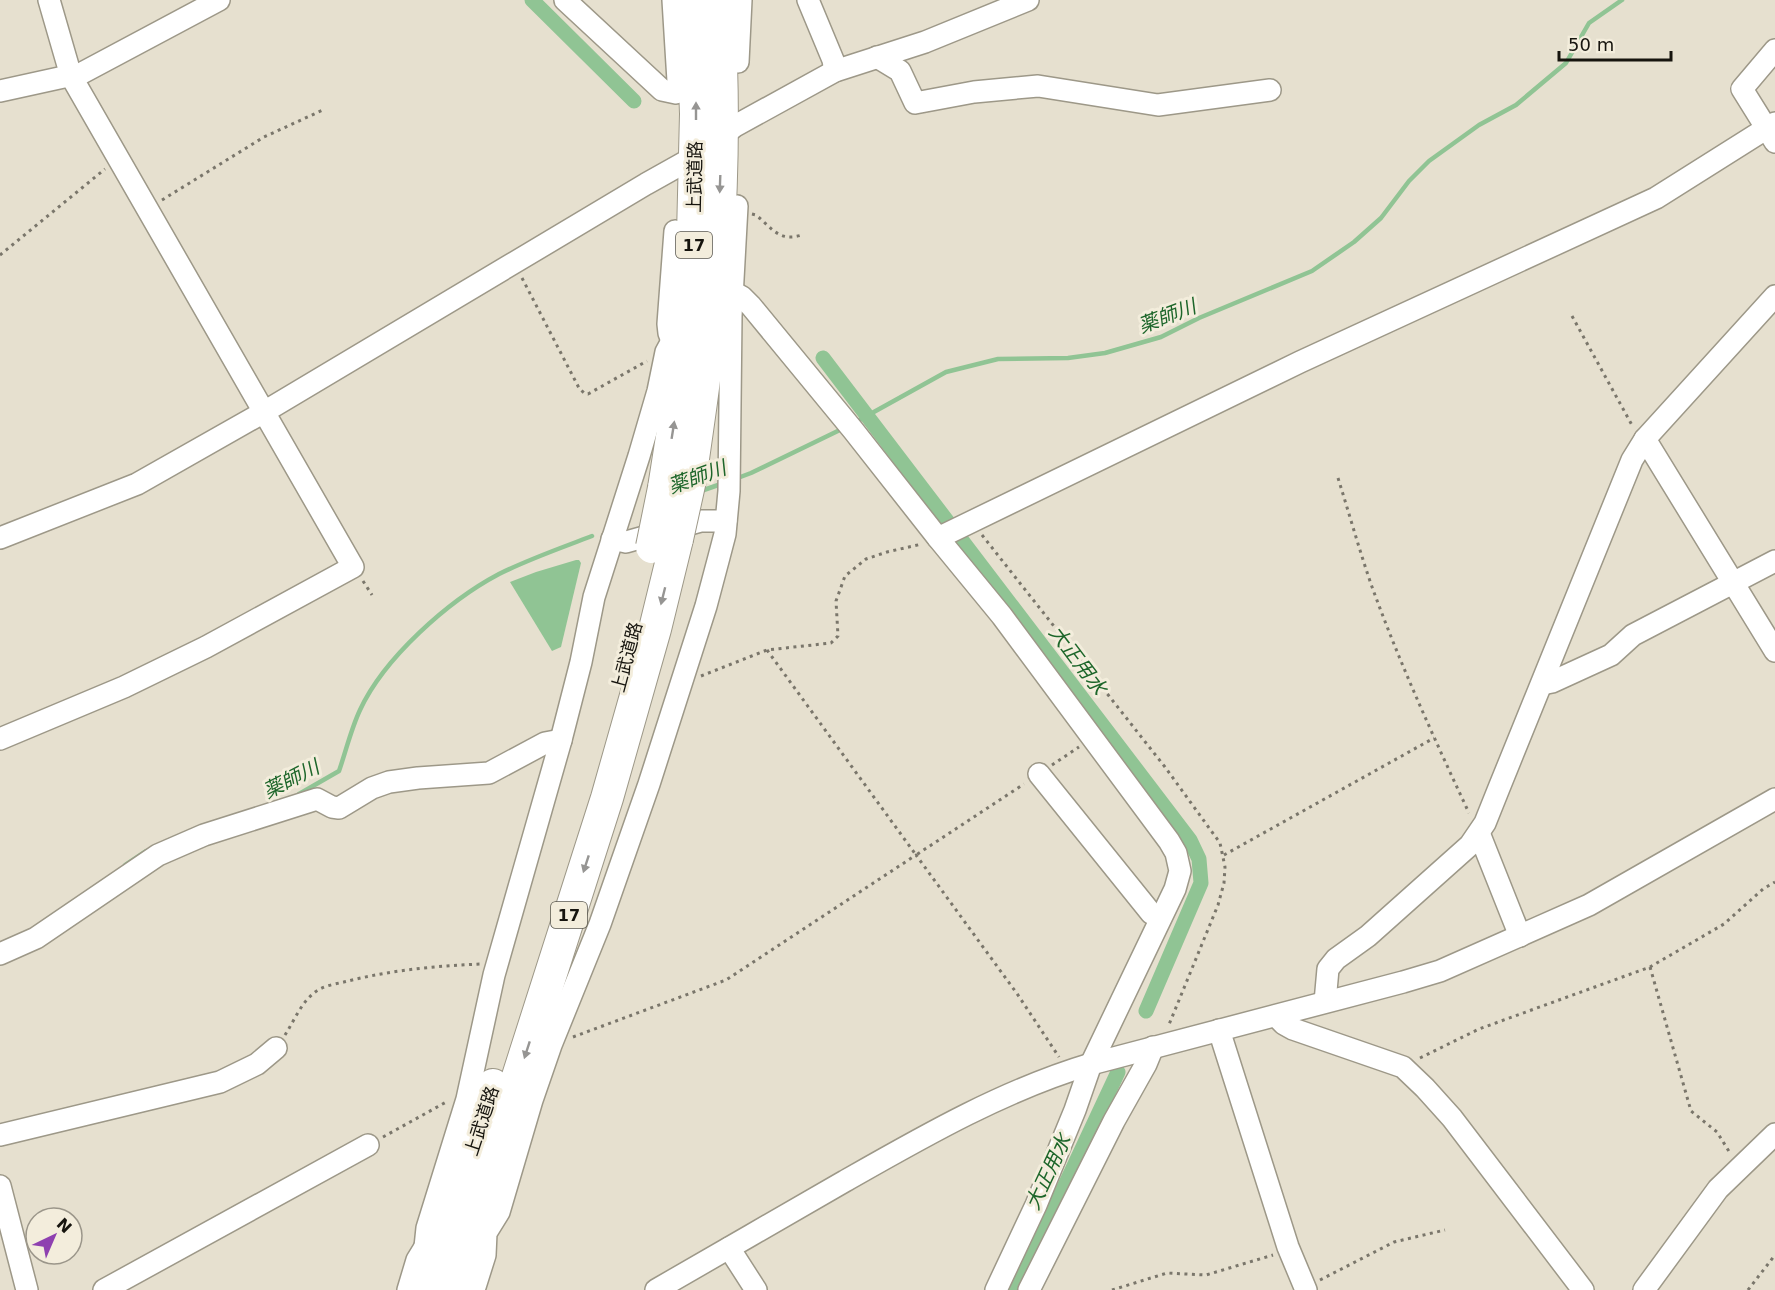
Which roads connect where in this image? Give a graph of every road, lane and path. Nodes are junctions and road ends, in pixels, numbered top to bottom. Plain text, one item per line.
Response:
1 (49, 0) edge
2 (219, 0) edge
3 (565, 0) edge
4 (673, 0) edge
5 (692, 0) edge
6 (718, 0) edge
7 (741, 0) edge
8 (808, 0) edge
9 (1028, 0) edge
10 (1775, 50) edge
11 (877, 57) junction
12 (738, 62) dead end
13 (835, 71) junction
14 (71, 76) junction
15 (1270, 90) dead end
16 (0, 91) edge
17 (325, 109) dead end
18 (1772, 132) edge
19 (721, 137) junction
20 (696, 156) junction
21 (118, 158) junction
22 (737, 206) dead end
23 (147, 209) junction
24 (766, 224) dead end
25 (675, 231) dead end
26 (802, 235) dead end
27 (0, 255) edge
28 (514, 263) junction
29 (724, 286) junction
30 (1775, 296) edge
31 (1572, 316) dead end
32 (680, 341) junction
33 (664, 361) junction
34 (264, 412) junction
35 (1645, 439) junction
36 (1338, 478) dead end
37 (677, 484) junction
38 (726, 521) junction
39 (948, 533) junction
40 (0, 538) edge
41 (612, 539) junction
42 (665, 543) junction
43 (1775, 561) edge
44 (1734, 582) junction
45 (767, 650) junction
46 (1775, 651) edge
47 (686, 672) junction
48 (1542, 684) junction
49 (1092, 737) junction
50 (1434, 738) junction
51 (0, 739) edge
52 (561, 740) junction
53 (1039, 774) junction
54 (1775, 799) edge
55 (1479, 833) junction
56 (916, 855) junction
57 (1224, 855) dead end
58 (1775, 882) edge
59 (1160, 918) junction
60 (1520, 936) junction
61 (0, 954) edge
62 (497, 964) junction
63 (1650, 967) junction
64 (1325, 1002) junction
65 (1275, 1016) junction
66 (1219, 1030) junction
67 (1052, 1044) dead end
68 (552, 1045) junction
69 (1153, 1047) junction
70 (276, 1048) joint
71 (1091, 1064) junction
72 (1403, 1067) junction
73 (467, 1099) junction
74 (1775, 1134) edge
75 (0, 1135) edge
76 (368, 1145) joint
77 (1740, 1168) junction
78 (0, 1186) edge
79 (1445, 1230) dead end
80 (480, 1232) junction
81 (729, 1248) junction
82 (1290, 1251) junction
83 (432, 1253) junction
84 (1775, 1255) edge
85 (1305, 1289) edge
86 (27, 1290) edge
87 (104, 1290) edge
88 (408, 1290) edge
89 (428, 1290) edge
90 (454, 1290) edge
91 (474, 1290) edge
92 (656, 1290) edge
93 (756, 1290) edge
94 (996, 1290) edge
95 (1029, 1290) edge
96 (1112, 1290) edge
97 (1584, 1290) edge
98 (1644, 1290) edge
99 (1748, 1290) edge

1 - 14 street
2 - 14 street
3 - 4 street
20 -> 5 highway, 上武道路 / 17
6 - 19 highway, 上武道路 / 17
7 - 12 street
8 - 13 street
9 - 11 street
10 - 18 street
11 - 13 street
11 - 15 street
13 - 19 street
14 - 16 street
14 - 21 street
17 - 23 path
18 - 39 street
19 - 20 street
19 -> 29 highway, 上武道路 / 17
20 - 28 street
20 - 32 highway, 上武道路 / 17
21 - 23 street
21 - 27 path
22 - 29 street
23 - 34 street
24 - 26 path
25 - 32 street
28 - 33 path
28 - 34 street
29 - 37 highway, 上武道路 / 17
29 - 38 street
29 - 39 street
30 - 35 street
31 - 35 path
32 - 33 street
37 -> 32 highway, 上武道路 / 17
33 - 41 street
34 - 40 street
34 - 51 street
35 - 44 street
35 - 48 street
36 - 50 path
37 - 42 highway, 上武道路 / 17, bridge
38 - 41 street
38 - 47 street
39 - 45 path
39 - 49 street
41 - 52 street
42 -> 80 highway, 上武道路 / 17
42 - 83 highway, 上武道路 / 17
43 - 44 street
44 - 46 street
44 - 48 street
45 - 47 path
45 - 56 path
47 - 68 street
48 - 55 street
49 - 53 path
49 - 59 street
50 - 55 path
50 - 57 path
52 - 61 street
52 - 62 street
53 - 56 path
53 - 59 street
54 - 60 street
55 - 60 street
55 - 64 street
56 - 67 path
56 - 68 path
58 - 63 path
59 - 71 street
60 - 64 street
62 - 70 path
62 - 73 street
63 - 72 path
63 - 77 path
64 - 65 street
65 - 66 street
65 - 72 street
66 - 69 street
66 - 82 street
68 - 80 street
69 - 71 street
69 - 95 street
70 - 75 street
71 - 81 street
71 - 94 street
72 - 97 street
73 - 76 path
73 - 83 street
74 - 77 street
76 - 87 street
77 - 98 street
78 - 86 street
79 - 85 path
80 - 90 highway, 上武道路 / 17
80 - 91 street
81 - 92 street
81 - 93 street
82 - 85 street
82 - 96 path
83 - 88 street
83 - 89 highway, 上武道路 / 17
84 - 99 path

